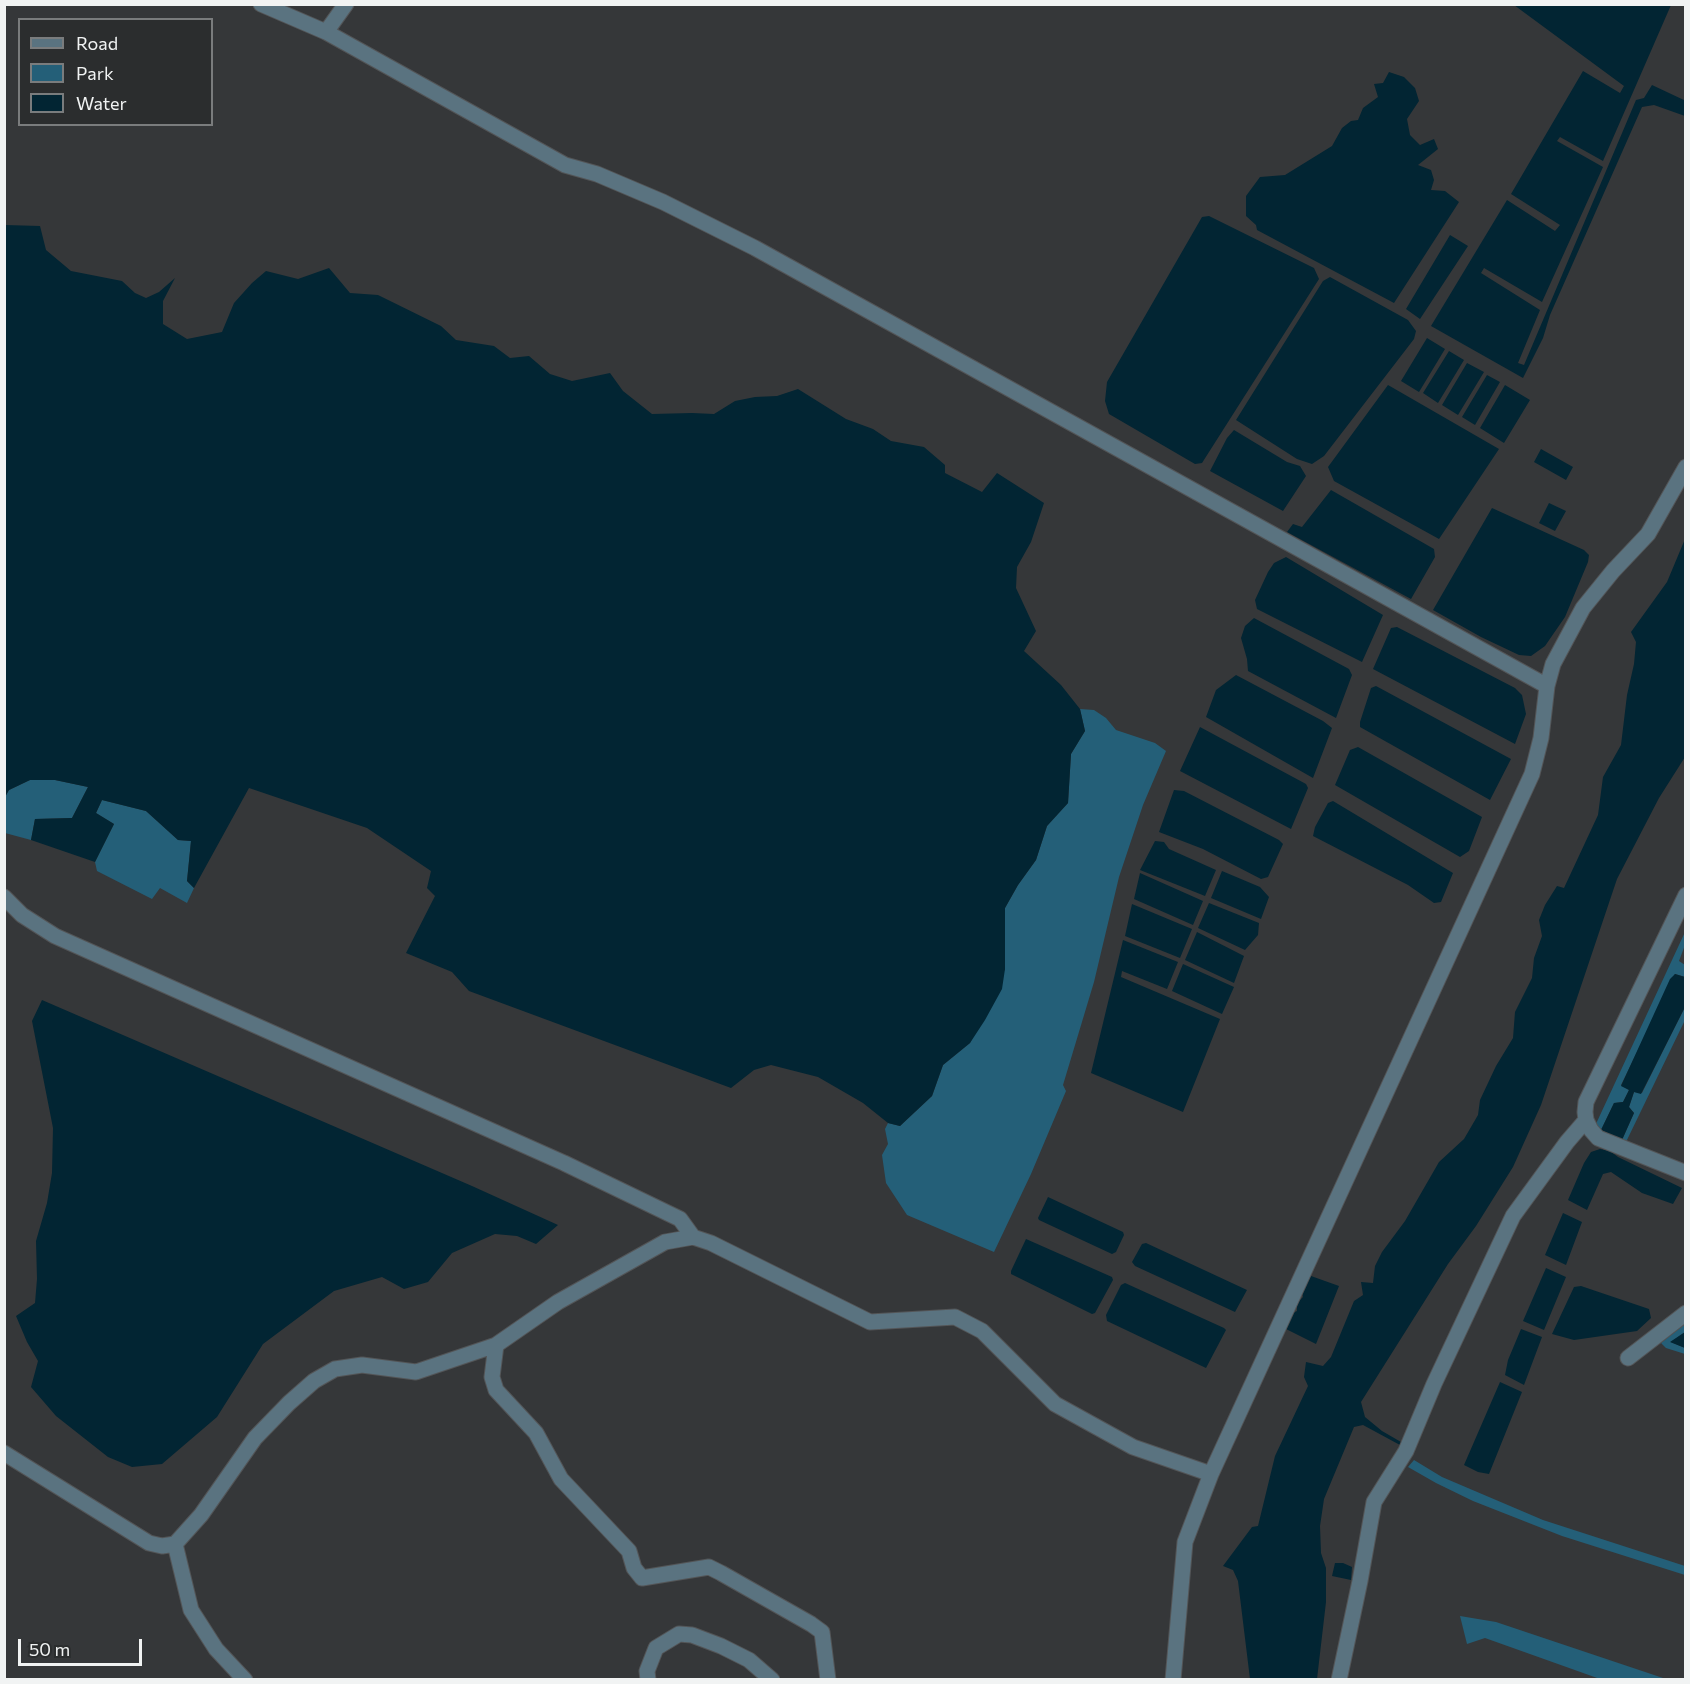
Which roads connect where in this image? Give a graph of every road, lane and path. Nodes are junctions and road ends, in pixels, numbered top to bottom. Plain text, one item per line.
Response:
1 (261, 4) edge
2 (346, 4) edge
3 (326, 32) junction
4 (1686, 467) edge
5 (1547, 686) junction
6 (1686, 895) edge
7 (4, 897) edge
8 (1586, 1120) junction
9 (1686, 1173) edge
10 (693, 1238) junction
11 (1686, 1313) edge
12 (496, 1345) junction
13 (1628, 1358) dead end
14 (4, 1453) edge
15 (1211, 1474) junction
16 (175, 1544) junction
17 (245, 1680) edge
18 (648, 1680) edge
19 (772, 1680) edge
20 (828, 1680) edge
21 (1173, 1680) edge
22 (1339, 1680) edge

1 - 3 street
2 - 3 street
3 - 5 street
4 - 5 street
5 - 15 street
6 - 8 street
7 - 10 street
8 - 9 street
8 - 22 street
10 - 12 street
10 - 15 street
11 - 13 street
12 - 16 street
12 - 20 street
14 - 16 street
15 - 21 street
16 - 17 street
18 - 19 street

